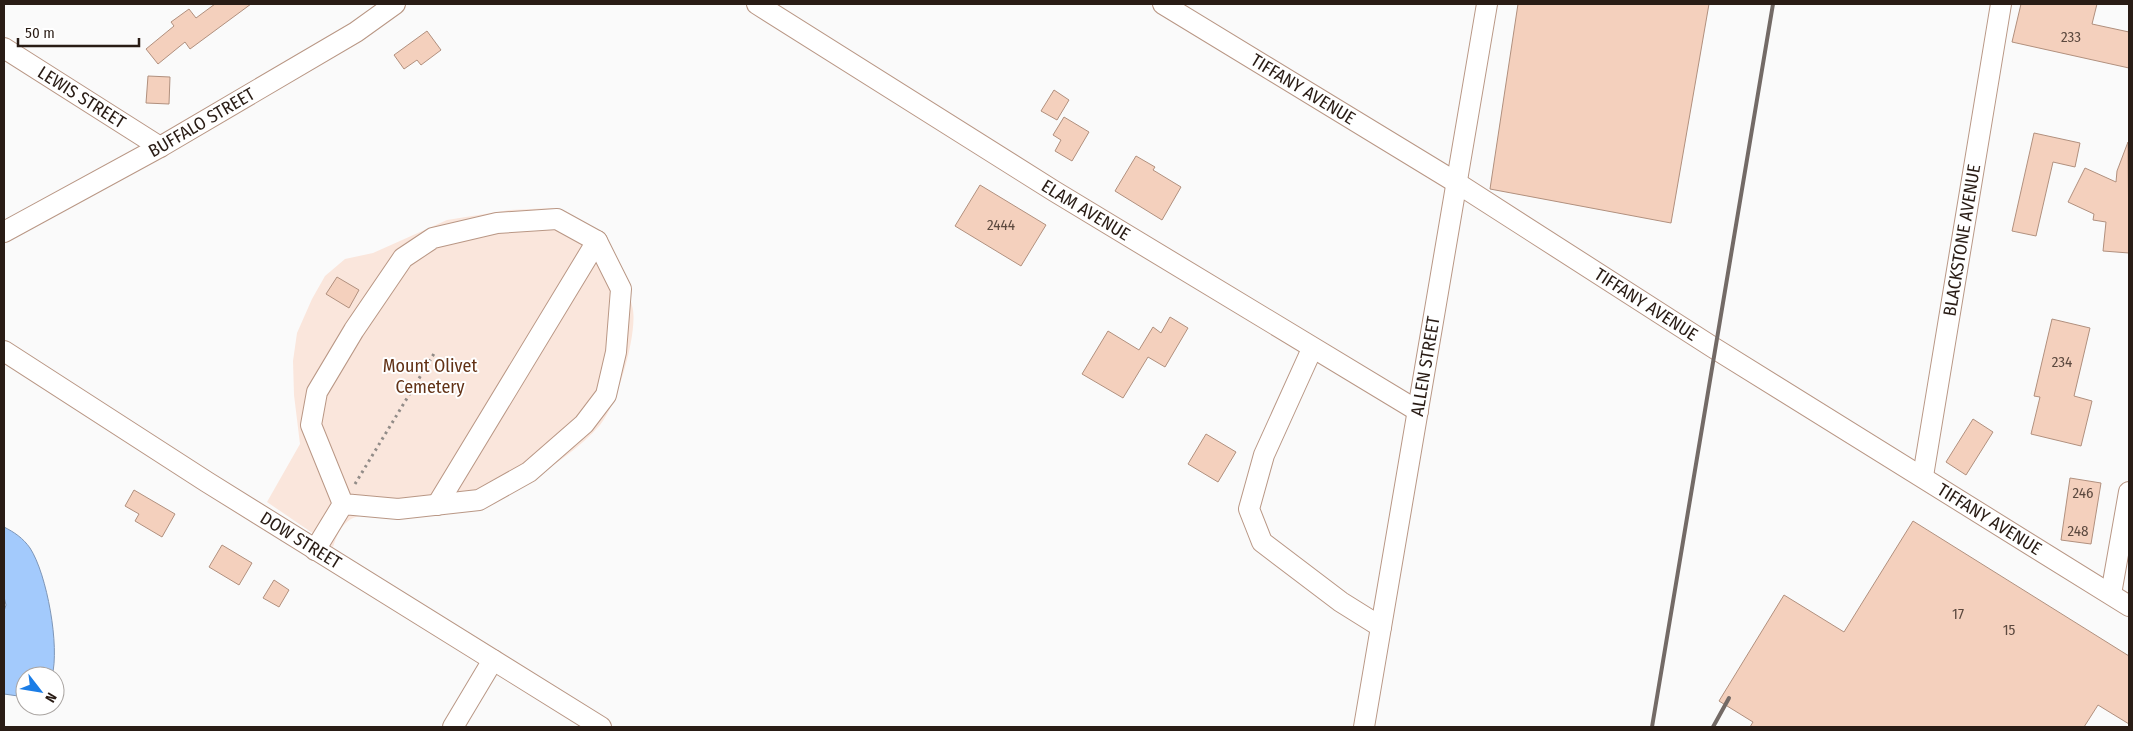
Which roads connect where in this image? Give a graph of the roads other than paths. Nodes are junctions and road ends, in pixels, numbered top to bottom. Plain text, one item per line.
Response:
1 (395, 4) edge
2 (757, 4) edge
3 (1163, 4) edge
4 (1487, 4) edge
5 (2001, 4) edge
6 (4, 48) edge
7 (160, 147) junction
8 (1457, 183) junction
9 (4, 232) edge
10 (597, 241) junction
11 (1312, 349) junction
12 (4, 351) edge
13 (1418, 411) junction
14 (1923, 476) junction
15 (2129, 492) edge
16 (342, 504) junction
17 (437, 505) junction
18 (314, 550) junction
19 (2111, 594) junction
20 (2129, 606) edge
21 (1381, 627) junction
22 (493, 660) junction
23 (453, 727) edge
24 (601, 727) edge
25 (1364, 727) edge

1 - 7 street, BUFFALO STREET
2 - 11 street, ELAM AVENUE
3 - 8 street, TIFFANY AVENUE
4 - 8 street, ALLEN STREET
5 - 14 street, BLACKSTONE AVENUE
6 - 7 street, LEWIS STREET
7 - 9 street, BUFFALO STREET
8 - 13 street, ALLEN STREET
8 - 14 street, TIFFANY AVENUE
10 - 16 street
10 - 17 street
10 - 17 street
11 - 13 street, ELAM AVENUE
11 - 21 street
12 - 18 street, DOW STREET
13 - 21 street, ALLEN STREET
14 - 19 street, TIFFANY AVENUE
15 - 19 street
16 - 17 street
16 - 18 street
18 - 22 street, DOW STREET
19 - 20 street, TIFFANY AVENUE
21 - 25 street, ALLEN STREET
22 - 23 street
22 - 24 street, DOW STREET

